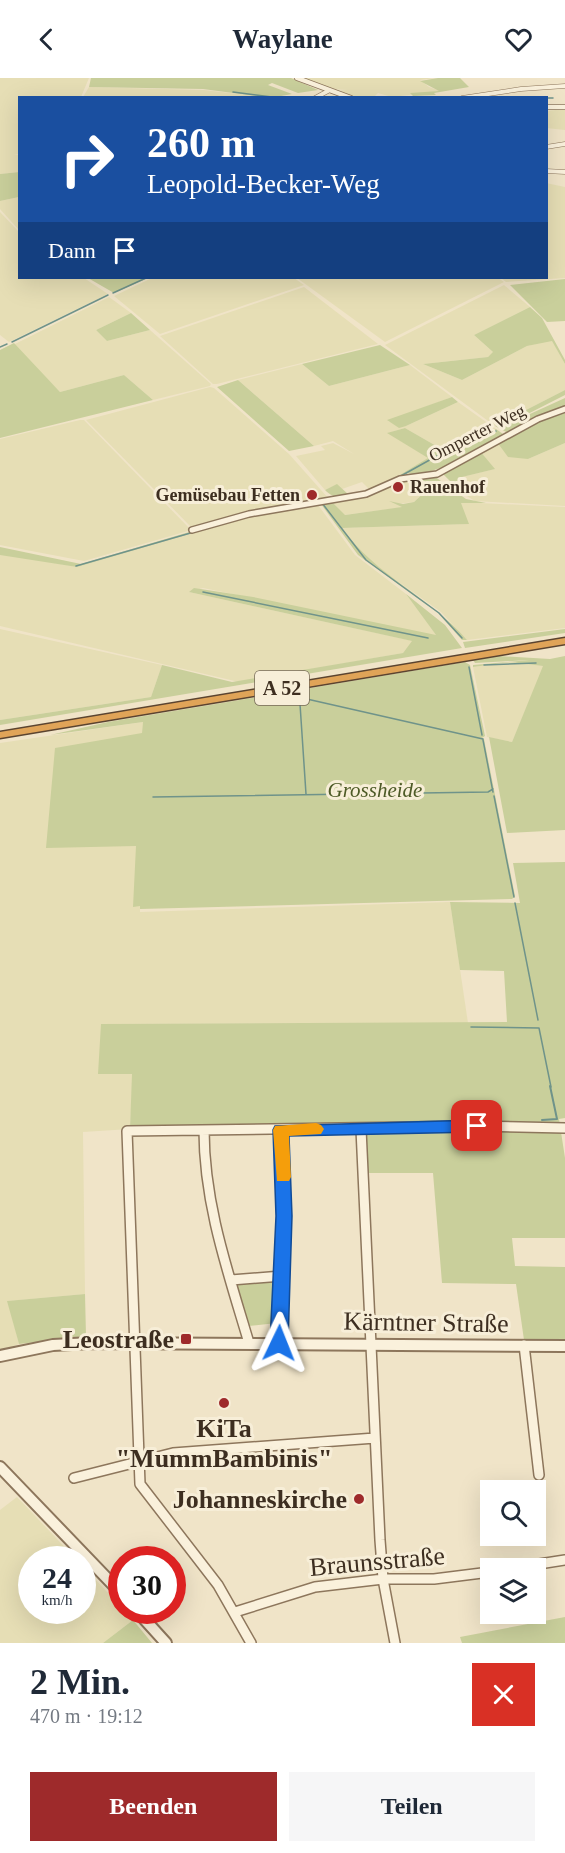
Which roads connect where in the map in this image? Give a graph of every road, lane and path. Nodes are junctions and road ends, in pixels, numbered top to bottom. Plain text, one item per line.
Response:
1 (297, 78) edge
2 (565, 86) edge
3 (328, 91) junction
4 (319, 96) edge
5 (344, 96) edge
6 (477, 96) edge
7 (565, 107) edge
8 (548, 108) edge
9 (565, 144) edge
10 (548, 147) edge
11 (548, 171) edge
12 (565, 172) edge
13 (565, 409) edge
14 (192, 530) dead end
15 (565, 636) edge
16 (565, 641) edge
17 (0, 729) edge
18 (0, 735) edge
19 (565, 1128) edge
20 (361, 1129) junction
21 (204, 1130) junction
22 (281, 1130) junction
23 (282, 1276) junction
24 (231, 1280) junction
25 (134, 1342) junction
26 (249, 1343) junction
27 (279, 1343) junction
28 (371, 1344) junction
29 (524, 1346) junction
30 (565, 1346) edge
31 (0, 1356) edge
32 (375, 1438) junction
33 (137, 1460) junction
34 (0, 1467) edge
35 (538, 1475) dead end
36 (74, 1478) dead end
37 (565, 1560) edge
38 (546, 1563) edge
39 (480, 1573) edge
40 (108, 1579) edge
41 (383, 1579) junction
42 (235, 1612) junction
43 (149, 1624) edge
44 (166, 1643) edge
45 (251, 1643) edge
46 (395, 1643) edge

1 - 3 street
2 - 6 street
3 - 4 street
3 - 5 street
7 - 8 street
9 - 10 street
11 - 12 street
13 - 14 street, Omperter Weg
15 - 17 highway, A 52
16 - 18 highway, A 52
19 - 20 street
20 - 22 street
20 - 28 street
21 - 22 street
21 - 24 street
21 - 25 street
22 - 23 street
23 - 24 street
23 - 27 street
24 - 26 street
25 - 26 street, Kärntner Straße
25 - 31 street, Kärntner Straße
25 - 33 street
26 - 27 street, Kärntner Straße
27 - 28 street, Kärntner Straße
28 - 29 street, Kärntner Straße
28 - 32 street
29 - 30 street, Kärntner Straße
29 - 35 street
32 - 33 street
32 - 41 street
33 - 36 street
33 - 42 street
34 - 40 street
37 - 38 street
39 - 41 street, Braunsstraße
41 - 42 street, Braunsstraße
41 - 46 street
42 - 45 street
43 - 44 street

